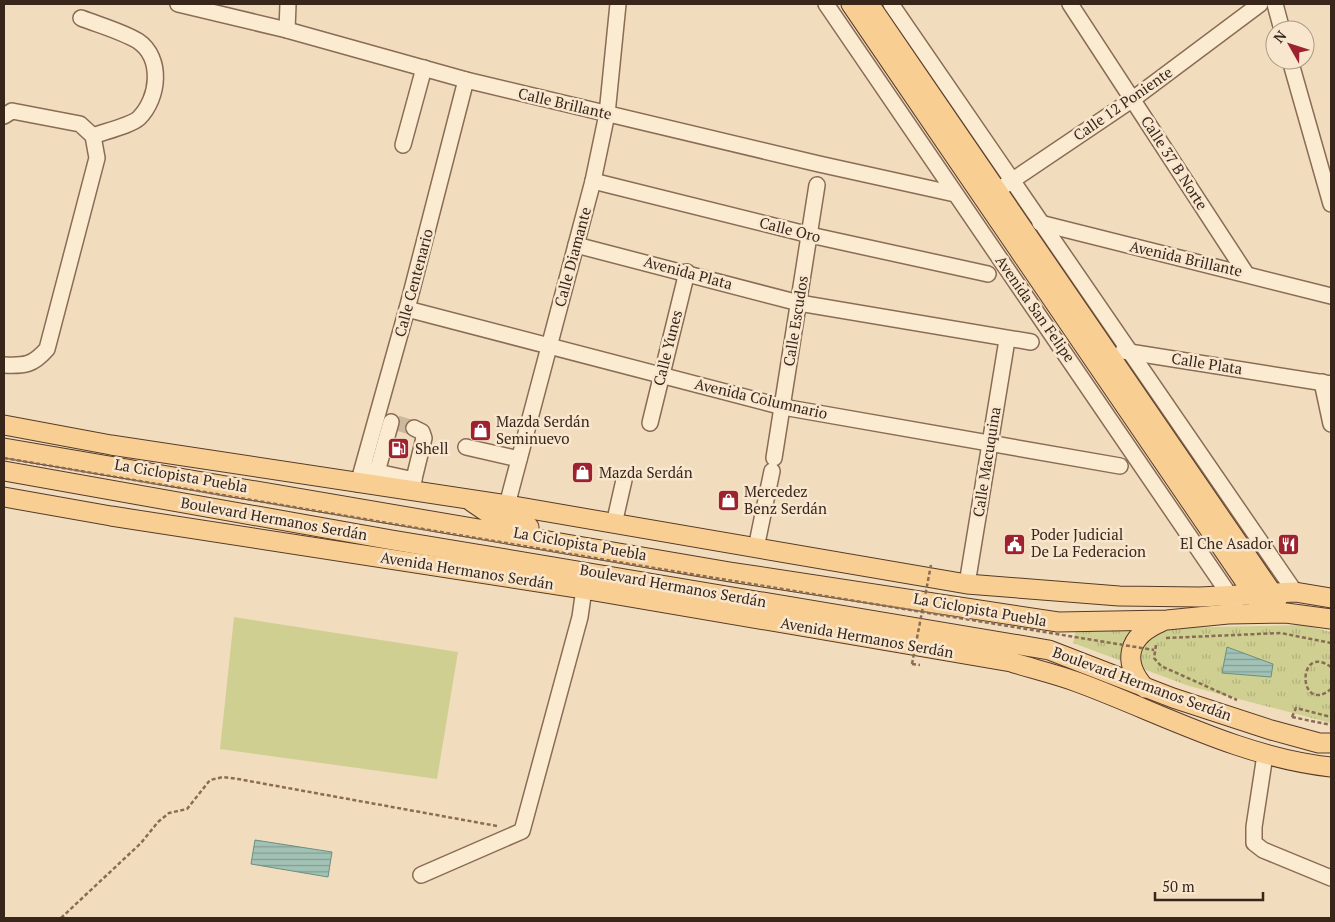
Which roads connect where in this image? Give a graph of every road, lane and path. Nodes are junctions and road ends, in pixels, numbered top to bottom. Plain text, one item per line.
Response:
1 (178, 4) edge
2 (288, 4) edge
3 (618, 4) edge
4 (826, 4) edge
5 (851, 4) edge
6 (869, 4) edge
7 (891, 4) edge
8 (1070, 4) edge
9 (1260, 4) edge
10 (1274, 4) edge
11 (81, 18) dead end
12 (1279, 20) edge
13 (287, 30) junction
14 (424, 68) junction
15 (1293, 70) edge
16 (466, 80) junction
17 (1133, 100) junction
18 (607, 114) junction
19 (4, 116) edge
20 (93, 136) junction
21 (403, 145) dead end
22 (593, 181) junction
23 (817, 185) dead end
24 (997, 190) junction
25 (955, 194) junction
26 (1331, 204) edge
27 (1040, 222) junction
28 (810, 235) junction
29 (576, 245) junction
30 (686, 272) junction
31 (1245, 272) junction
32 (988, 274) dead end
33 (1331, 296) edge
34 (799, 303) junction
35 (407, 308) junction
36 (1007, 340) junction
37 (1031, 342) dead end
38 (1082, 344) junction
39 (549, 346) junction
40 (1105, 348) junction
41 (1128, 352) junction
42 (4, 365) edge
43 (661, 375) junction
44 (1327, 383) edge
45 (783, 407) junction
46 (376, 417) junction
47 (650, 423) dead end
48 (1331, 424) edge
49 (4, 425) edge
50 (414, 428) dead end
51 (991, 444) junction
52 (111, 445) junction
53 (466, 447) dead end
54 (4, 448) edge
55 (4, 458) edge
56 (69, 459) junction
57 (519, 459) junction
58 (1120, 466) dead end
59 (275, 470) junction
60 (4, 472) edge
61 (368, 478) junction
62 (45, 479) junction
63 (624, 480) dead end
64 (4, 485) edge
65 (412, 486) junction
66 (4, 496) edge
67 (468, 499) junction
68 (507, 505) junction
69 (362, 509) junction
70 (623, 525) junction
71 (548, 541) junction
72 (756, 548) junction
73 (657, 559) junction
74 (931, 565) dead end
75 (967, 584) junction
76 (584, 589) junction
77 (1295, 592) junction
78 (1263, 593) junction
79 (1230, 595) junction
80 (1331, 598) edge
81 (922, 611) junction
82 (1286, 613) junction
83 (1243, 614) junction
84 (1265, 614) junction
85 (1331, 619) edge
86 (1167, 620) junction
87 (1331, 643) edge
88 (1154, 650) junction
89 (912, 664) dead end
90 (1331, 667) edge
91 (1145, 688) junction
92 (1331, 689) edge
93 (1173, 698) junction
94 (1238, 701) dead end
95 (1284, 715) dead end
96 (1292, 717) junction
97 (1331, 717) edge
98 (1331, 725) edge
99 (1194, 729) junction
100 (1327, 746) edge
101 (1265, 755) junction
102 (1331, 767) edge
103 (522, 831) junction
104 (421, 875) dead end
105 (1331, 878) edge
106 (61, 918) edge

1 - 13 street, Calle Brillante
2 - 13 street
3 - 18 street, Calle Diamante
4 - 25 street, Avenida San Felipe
5 - 24 main road, Avenida San Felipe
6 - 24 main road, Avenida San Felipe
7 - 24 street, Avenida San Felipe
8 - 17 street, Calle 37 B Norte
9 - 17 street, Calle 12 Poniente
10 - 12 street
11 - 20 street
13 - 14 street, Calle Brillante
14 - 16 street, Calle Brillante
14 - 21 street
15 - 26 street
16 - 18 street, Calle Brillante
16 - 35 street, Calle Centenario
17 - 24 street, Calle 12 Poniente
17 - 31 street, Calle 37 B Norte
18 - 22 street, Calle Diamante
18 - 25 street, Calle Brillante
19 - 20 street
20 - 42 street
22 - 28 street, Calle Oro
22 - 29 street, Calle Diamante
23 - 28 street, Calle Escudos
24 - 27 street, Avenida San Felipe
24 - 38 main road, Avenida San Felipe
24 - 40 main road, Avenida San Felipe
25 - 79 street, Avenida San Felipe
27 - 31 street, Avenida Brillante
27 - 41 street, Avenida San Felipe
28 - 32 street, Calle Oro
28 - 34 street, Calle Escudos
29 - 30 street, Avenida Plata
29 - 39 street, Calle Diamante
30 - 34 street, Avenida Plata
30 - 43 street, Calle Yunes
31 - 33 street, Avenida Brillante
34 - 36 street
34 - 45 street, Calle Escudos
35 - 39 street, Avenida Columnario
35 - 46 street, Calle Centenario
36 - 37 street
36 - 51 street, Calle Macuquina
38 - 40 street, Calle Plata
38 - 78 main road, Avenida San Felipe
39 - 43 street, Avenida Columnario
39 - 57 street, Calle Diamante
40 - 41 street, Calle Plata
40 - 78 main road, Avenida San Felipe
41 - 44 street, Calle Plata
41 - 77 street, Avenida San Felipe
43 - 45 street, Avenida Columnario
43 - 47 street, Calle Yunes
44 - 48 street
45 - 51 street, Avenida Columnario
45 - 72 street, Calle Escudos
46 - 61 street, Calle Centenario
46 - 61 street
49 - 52 main road
50 - 65 street
51 - 58 street, Avenida Columnario
51 - 75 street, Calle Macuquina
52 - 56 main road
52 - 59 main road
53 - 57 street
54 - 56 main road, Boulevard Hermanos Serdán
55 - 81 path, La Ciclopista Puebla, bridge
56 - 69 main road, Boulevard Hermanos Serdán
57 - 68 street, Calle Diamante
59 - 61 main road
59 - 69 main road
60 - 62 main road, Boulevard Hermanos Serdán
61 - 65 main road
62 - 64 main road
62 - 91 main road, Boulevard Hermanos Serdán
63 - 70 street
65 - 67 main road
66 - 76 main road, Avenida Hermanos Serdán
67 - 68 main road
67 - 71 main road
68 - 70 main road
69 - 71 main road, Boulevard Hermanos Serdán
70 - 72 main road
70 - 73 main road
71 - 73 main road, Boulevard Hermanos Serdán
72 - 75 main road
73 - 86 main road, Boulevard Hermanos Serdán
74 - 81 path, bridge
75 - 79 main road
76 - 99 main road, Avenida Hermanos Serdán
76 - 103 street
77 - 78 main road
77 - 80 main road
78 - 79 main road
78 - 82 main road, Avenida San Felipe
78 - 84 main road, Avenida San Felipe
79 - 83 street, Avenida San Felipe
81 - 88 path, La Ciclopista Puebla, bridge
81 - 89 path, bridge
82 - 84 main road, Boulevard Hermanos Serdán
82 - 85 main road, Boulevard Hermanos Serdán
83 - 84 main road, Boulevard Hermanos Serdán
83 - 86 main road, Boulevard Hermanos Serdán
86 - 91 main road
87 - 88 path
88 - 94 path
90 - 92 path
91 - 93 main road, Boulevard Hermanos Serdán
93 - 99 main road
93 - 100 main road, Boulevard Hermanos Serdán
95 - 96 path
96 - 97 path
96 - 98 path
99 - 101 main road, Avenida Hermanos Serdán
101 - 102 main road, Avenida Hermanos Serdán
101 - 105 street
103 - 104 street
103 - 106 path

